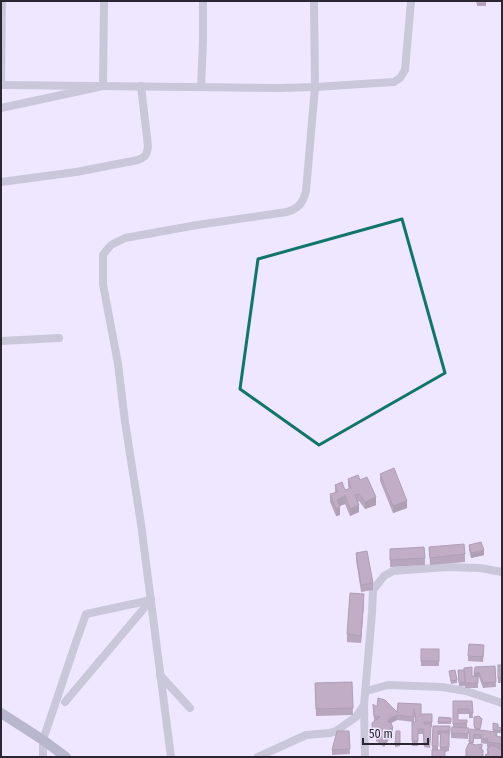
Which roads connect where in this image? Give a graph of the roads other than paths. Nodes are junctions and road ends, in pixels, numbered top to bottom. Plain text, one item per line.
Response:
1 (2, 1) edge
2 (104, 1) edge
3 (203, 1) edge
4 (314, 1) edge
5 (412, 1) edge
6 (1, 85) edge
7 (103, 86) junction
8 (141, 86) junction
9 (201, 87) junction
10 (315, 87) junction
11 (1, 108) edge
12 (1, 182) edge
13 (60, 338) dead end
14 (1, 341) edge
15 (502, 572) edge
16 (151, 600) junction
17 (160, 675) junction
18 (366, 691) junction
19 (65, 702) dead end
20 (502, 703) edge
21 (364, 705) junction
22 (190, 708) dead end
23 (1, 713) edge
24 (43, 740) junction
25 (43, 757) edge
26 (66, 757) edge
27 (171, 757) edge
28 (258, 757) edge
29 (366, 757) edge

1 - 6 street
2 - 7 street
3 - 9 street
4 - 10 street
5 - 10 street
6 - 7 street
7 - 8 street
7 - 11 street
8 - 9 street
8 - 12 street
9 - 10 street
10 - 16 street
13 - 14 street
15 - 18 street
16 - 17 street
16 - 19 street
16 - 24 street
17 - 22 street
17 - 27 street
18 - 20 street
18 - 21 street
21 - 28 street
21 - 29 street
23 - 24 street
24 - 25 street
24 - 26 street

